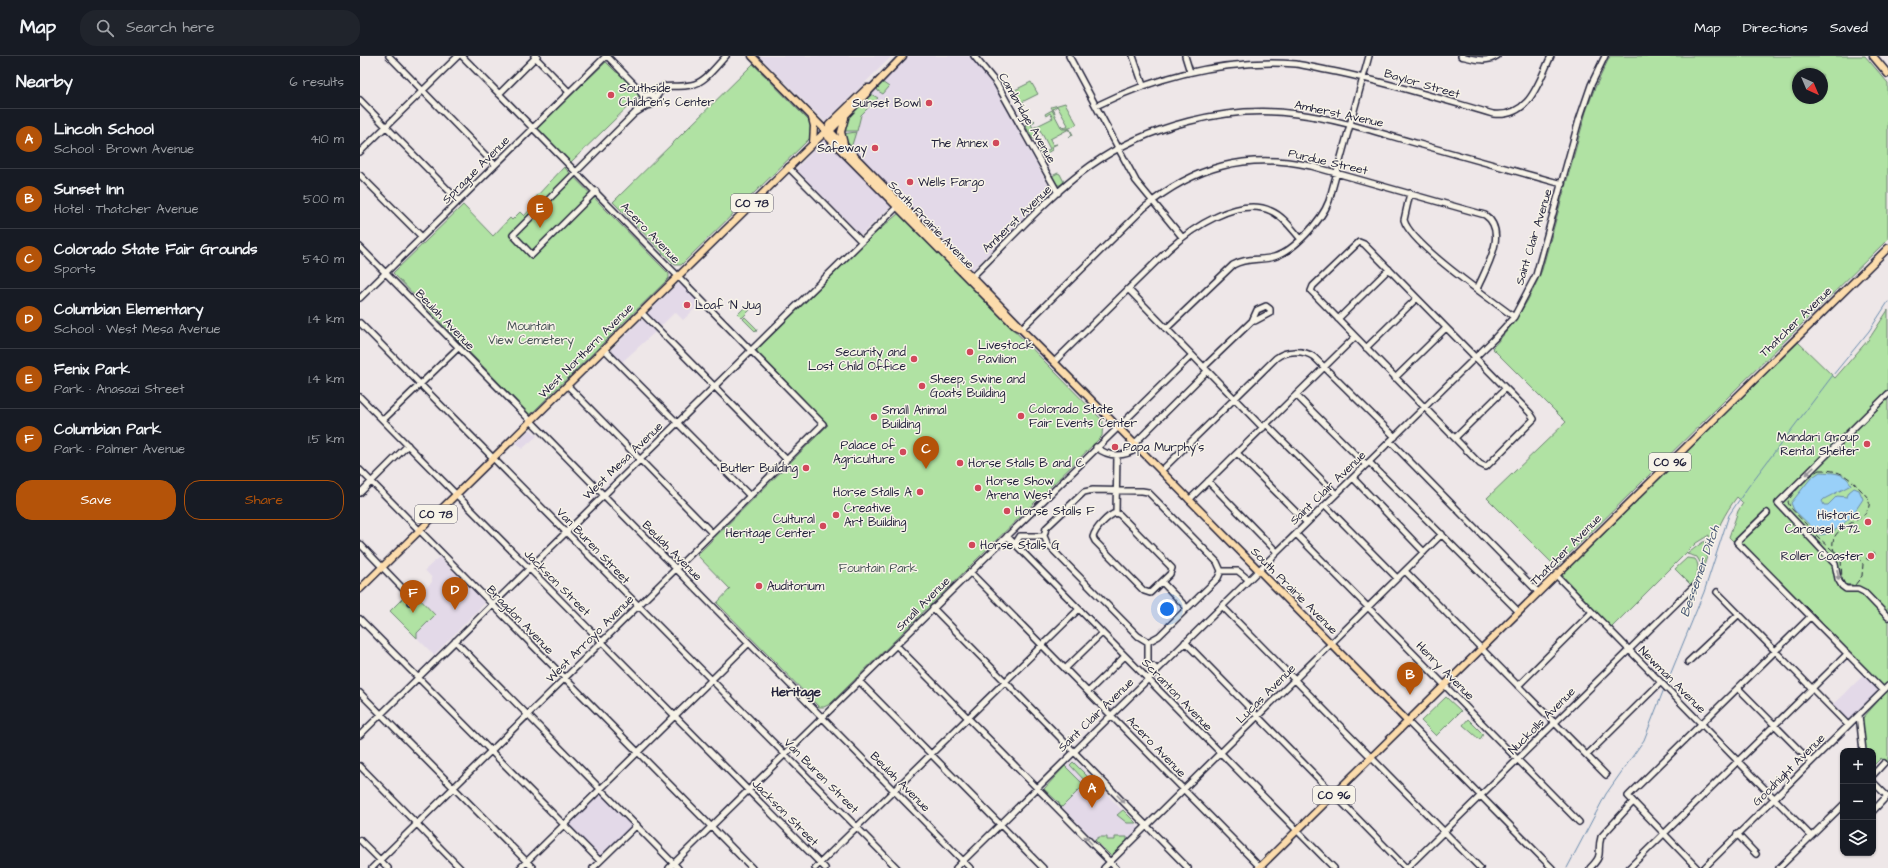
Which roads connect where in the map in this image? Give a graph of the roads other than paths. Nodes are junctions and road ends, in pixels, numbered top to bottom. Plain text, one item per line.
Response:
1 (389, 56) edge
2 (458, 56) edge
3 (462, 56) edge
4 (606, 56) edge
5 (726, 56) edge
6 (752, 56) edge
7 (903, 56) edge
8 (974, 56) edge
9 (1069, 56) edge
10 (1133, 56) edge
11 (1186, 56) edge
12 (1369, 56) edge
13 (1461, 56) edge
14 (1497, 56) edge
15 (1551, 56) edge
16 (1605, 56) edge
17 (1873, 56) edge
18 (536, 57) edge
19 (1190, 72) junction
20 (1888, 74) edge
21 (1363, 78) junction
22 (665, 85) junction
23 (1143, 85) junction
24 (870, 88) junction
25 (423, 90) junction
26 (569, 92) junction
27 (499, 94) junction
28 (647, 96) junction
29 (655, 99) junction
30 (360, 100) edge
31 (648, 105) junction
32 (1096, 106) junction
33 (635, 113) junction
34 (847, 114) junction
35 (812, 116) junction
36 (1349, 124) junction
37 (386, 126) junction
38 (533, 128) junction
39 (828, 131) junction
40 (813, 143) junction
41 (846, 147) junction
42 (1120, 148) junction
43 (360, 152) edge
44 (495, 165) junction
45 (788, 167) junction
46 (576, 172) junction
47 (1337, 173) junction
48 (360, 175) edge
49 (1562, 184) junction
50 (596, 192) junction
51 (1058, 193) junction
52 (1410, 193) junction
53 (459, 201) junction
54 (1153, 201) junction
55 (899, 205) junction
56 (422, 237) junction
57 (1182, 237) junction
58 (1300, 238) junction
59 (861, 241) junction
60 (360, 247) edge
61 (1888, 248) edge
62 (1389, 269) junction
63 (385, 273) junction
64 (677, 276) junction
65 (971, 278) junction
66 (1128, 289) junction
67 (1477, 289) junction
68 (360, 298) edge
69 (1417, 298) junction
70 (641, 312) junction
71 (1514, 317) junction
72 (1338, 319) junction
73 (1252, 321) dead end
74 (360, 323) edge
75 (1446, 328) junction
76 (1021, 329) junction
77 (1166, 329) junction
78 (1355, 337) junction
79 (458, 348) junction
80 (604, 348) junction
81 (1366, 348) junction
82 (750, 350) junction
83 (1192, 355) junction
84 (1475, 358) junction
85 (1054, 362) junction
86 (1325, 367) junction
87 (1205, 369) junction
88 (1395, 378) junction
89 (421, 384) junction
90 (567, 385) junction
91 (713, 387) junction
92 (1505, 389) junction
93 (1888, 394) edge
94 (1296, 395) junction
95 (360, 397) edge
96 (1235, 399) junction
97 (1425, 407) junction
98 (383, 420) junction
99 (530, 421) junction
100 (677, 423) junction
101 (823, 424) joint
102 (1265, 426) junction
103 (1118, 427) junction
104 (1395, 437) junction
105 (1455, 438) junction
106 (1390, 441) junction
107 (408, 445) junction
108 (1136, 446) junction
109 (1096, 448) junction
110 (1237, 453) junction
111 (1117, 456) junction
112 (493, 458) junction
113 (640, 460) junction
114 (786, 460) junction
115 (1367, 464) junction
116 (360, 470) edge
117 (1161, 471) junction
118 (1353, 478) junction
119 (1208, 481) junction
120 (371, 482) junction
121 (1116, 490) junction
122 (360, 493) edge
123 (456, 494) junction
124 (1336, 494) junction
125 (603, 496) junction
126 (750, 496) junction
127 (1189, 500) junction
128 (1325, 505) junction
129 (1767, 513) dead end
130 (1116, 514) junction
131 (1306, 523) junction
132 (1015, 527) junction
133 (419, 530) junction
134 (566, 532) junction
135 (712, 533) junction
136 (1296, 534) junction
137 (1442, 534) junction
138 (1007, 536) junction
139 (1020, 536) junction
140 (1044, 536) junction
141 (360, 544) edge
142 (1015, 544) junction
143 (1277, 552) junction
144 (1424, 552) junction
145 (382, 567) junction
146 (529, 568) junction
147 (675, 569) junction
148 (1259, 570) junction
149 (1221, 571) junction
150 (1405, 571) junction
151 (970, 572) junction
152 (1556, 575) junction
153 (1397, 578) junction
154 (1249, 580) junction
155 (1162, 582) junction
156 (1692, 588) dead end
157 (360, 589) edge
158 (1538, 592) junction
159 (1718, 592) dead end
160 (410, 602) dead end
161 (492, 605) junction
162 (638, 606) junction
163 (1222, 606) junction
164 (1368, 607) junction
165 (933, 608) junction
166 (1187, 608) junction
167 (1079, 609) junction
168 (1519, 612) junction
169 (1592, 612) junction
170 (1739, 614) junction
171 (1810, 617) junction
172 (1888, 617) edge
173 (360, 619) edge
174 (1102, 633) junction
175 (455, 641) junction
176 (602, 641) junction
177 (1148, 642) junction
178 (1185, 642) junction
179 (748, 644) junction
180 (1332, 644) junction
181 (896, 645) junction
182 (1042, 645) junction
183 (1482, 649) junction
184 (1628, 650) junction
185 (1776, 650) junction
186 (1847, 654) junction
187 (1125, 656) junction
188 (1688, 662) dead end
189 (1148, 665) junction
190 (1065, 669) junction
191 (1157, 670) junction
192 (1139, 671) junction
193 (418, 678) junction
194 (564, 679) junction
195 (1148, 679) junction
196 (712, 680) junction
197 (1295, 680) junction
198 (859, 681) junction
199 (1005, 682) junction
200 (1660, 683) junction
201 (1445, 684) junction
202 (1518, 686) junction
203 (1888, 686) edge
204 (1738, 688) junction
205 (1812, 688) junction
206 (1883, 690) junction
207 (1088, 692) junction
208 (360, 693) edge
209 (381, 714) junction
210 (528, 714) junction
211 (1111, 715) junction
212 (1859, 715) junction
213 (675, 716) junction
214 (822, 717) junction
215 (1258, 717) junction
216 (968, 718) junction
217 (1408, 722) junction
218 (1554, 723) junction
219 (1701, 724) junction
220 (1775, 725) junction
221 (1848, 725) junction
222 (360, 735) edge
223 (1863, 748) edge
224 (491, 750) junction
225 (1074, 752) junction
226 (637, 753) junction
227 (785, 754) junction
228 (931, 754) junction
229 (1221, 754) junction
230 (1587, 755) junction
231 (1372, 758) junction
232 (1518, 759) junction
233 (1738, 761) junction
234 (1811, 762) junction
235 (1884, 763) dead end
236 (360, 766) edge
237 (1876, 772) edge
238 (1606, 775) dead end
239 (1876, 785) edge
240 (454, 787) junction
241 (1037, 788) junction
242 (600, 789) junction
243 (748, 790) junction
244 (1184, 790) junction
245 (894, 791) junction
246 (1334, 794) junction
247 (1480, 796) junction
248 (1774, 798) junction
249 (1633, 802) junction
250 (1840, 808) edge
251 (1876, 808) edge
252 (1579, 822) dead end
253 (417, 824) junction
254 (1000, 824) junction
255 (564, 825) junction
256 (637, 825) junction
257 (711, 826) junction
258 (1147, 826) junction
259 (857, 827) junction
260 (1297, 830) junction
261 (1444, 832) junction
262 (1664, 834) junction
263 (1737, 834) junction
264 (1811, 836) junction
265 (360, 840) edge
266 (1756, 854) dead end
267 (380, 860) junction
268 (600, 861) junction
269 (963, 861) junction
270 (527, 862) junction
271 (1110, 862) junction
272 (673, 863) junction
273 (747, 863) junction
274 (820, 863) junction
275 (372, 868) edge
276 (388, 868) edge
277 (460, 868) edge
278 (520, 868) edge
279 (533, 868) edge
280 (593, 868) edge
281 (669, 868) edge
282 (678, 868) edge
283 (742, 868) edge
284 (752, 868) edge
285 (815, 868) edge
286 (825, 868) edge
287 (897, 868) edge
288 (956, 868) edge
289 (970, 868) edge
290 (1043, 868) edge
291 (1104, 868) edge
292 (1116, 868) edge
293 (1188, 868) edge
294 (1260, 868) edge
295 (1334, 868) edge
296 (1407, 868) edge
297 (1480, 868) edge
298 (1552, 868) edge
299 (1590, 868) edge
300 (1629, 868) edge
301 (1697, 868) edge
302 (1704, 868) edge
303 (1779, 868) edge

1 - 25 street
2 - 25 street
3 - 27 street, Acero Avenue
4 - 26 street, Sprague Avenue
4 - 28 street
5 - 22 street
6 - 35 main road, South Prairie Avenue
7 - 24 main road, West Northern Avenue / CO 78
8 - 51 street, Cambridge Avenue
9 - 32 street
10 - 23 street
11 - 19 street
12 - 21 street
13 - 14 street
15 - 21 street, Baylor Street
16 - 49 street, Saint Clair Avenue
17 - 20 main road
18 - 26 street
18 - 27 street
19 - 21 street, Baylor Street
19 - 23 street, Baylor Street
21 - 36 street
22 - 28 street
22 - 29 street
23 - 32 street, Baylor Street
24 - 34 main road, West Northern Avenue / CO 78
24 - 39 main road, West Northern Avenue / CO 78
25 - 37 street
25 - 44 street
26 - 38 street, Sprague Avenue
27 - 38 street, Acero Avenue
28 - 29 street
28 - 31 street
28 - 33 street
29 - 31 street
30 - 37 street
31 - 33 street
32 - 42 street
33 - 46 street
34 - 39 main road, West Northern Avenue / CO 78
34 - 41 main road
35 - 39 main road, South Prairie Avenue
35 - 40 main road
36 - 42 street, Amherst Avenue
36 - 47 street
36 - 49 street, Amherst Avenue
37 - 43 street
37 - 53 street
38 - 44 street, Sprague Avenue
38 - 46 street, Acero Avenue
39 - 40 main road, West Northern Avenue / CO 78
39 - 41 main road, South Prairie Avenue
39 - 55 main road, South Prairie Avenue
40 - 45 main road, West Northern Avenue / CO 78
41 - 55 main road, South Prairie Avenue
42 - 51 street, Amherst Avenue
42 - 54 street
44 - 53 street, Sprague Avenue
45 - 59 street
45 - 64 main road, West Northern Avenue / CO 78
46 - 50 street, Acero Avenue
46 - 50 street
47 - 52 street, Purdue Street
47 - 54 street, Purdue Street
47 - 58 street
48 - 56 street
49 - 71 street, Saint Clair Avenue
50 - 64 street, Acero Avenue
51 - 65 street, Amherst Avenue
52 - 67 street
52 - 67 street, Purdue Street
53 - 56 street, Sprague Avenue
54 - 57 street
54 - 76 street, Purdue Street
55 - 59 street, West Mesa Avenue
55 - 65 main road, South Prairie Avenue
56 - 63 street, Sprague Avenue
57 - 58 street
57 - 66 street
58 - 77 street
59 - 82 street, West Mesa Avenue
60 - 63 street, Beulah Avenue
61 - 152 main road, Thatcher Avenue / CO 96
62 - 69 street
62 - 72 street
62 - 72 street
63 - 68 street, Sprague Avenue
63 - 79 street, Beulah Avenue
64 - 70 main road, West Northern Avenue / CO 78
64 - 82 street, Acero Avenue
65 - 76 main road, South Prairie Avenue
66 - 77 street
66 - 85 street
67 - 71 street
69 - 75 street
69 - 81 street
70 - 80 main road, West Northern Avenue / CO 78
70 - 91 street
71 - 84 street, Saint Clair Avenue
72 - 78 street
73 - 87 street
74 - 89 street, Van Buren Street
75 - 84 street
75 - 88 street
76 - 85 main road, South Prairie Avenue
77 - 83 street
78 - 81 street
78 - 86 street
79 - 89 street
79 - 99 street, Beulah Avenue
80 - 90 main road, West Northern Avenue / CO 78
80 - 100 street
81 - 88 street
82 - 91 street, West Mesa Avenue
82 - 101 street, Acero Avenue
83 - 87 street
83 - 103 street, Small Avenue
84 - 92 street
84 - 97 street, Saint Clair Avenue
85 - 103 main road, South Prairie Avenue
86 - 94 street
86 - 96 street
86 - 104 street
87 - 96 street
87 - 108 street
88 - 97 street
89 - 98 street
89 - 112 street, Van Buren Street
90 - 99 main road, West Northern Avenue / CO 78
90 - 113 street
91 - 100 street, West Mesa Avenue
91 - 114 street
92 - 105 street
92 - 105 street
93 -> 172 street
94 - 102 street
94 - 115 street
95 - 98 street, Jackson Street
96 - 102 street
96 - 117 street
97 - 104 street, Saint Clair Avenue
97 - 105 street
98 - 107 street, Jackson Street
99 - 112 main road, West Northern Avenue / CO 78
99 - 125 street, Beulah Avenue
100 - 113 street, West Mesa Avenue
100 - 126 street
101 - 114 street, West Arroyo Avenue
102 - 110 street
102 - 124 street
103 - 108 main road, South Prairie Avenue
103 - 109 street, Small Avenue
104 - 106 street, Saint Clair Avenue
106 - 115 street, Saint Clair Avenue
106 - 158 street
107 - 120 street
107 - 123 street, Jackson Street
108 - 111 street
108 - 117 main road, South Prairie Avenue
109 - 111 street
109 - 132 street, Small Avenue
110 - 119 street
110 - 131 street
111 - 121 street
112 - 123 main road, West Northern Avenue / CO 78
112 - 134 street, Van Buren Street
113 - 125 street, West Mesa Avenue
113 - 135 street
114 - 126 street, West Arroyo Avenue
115 - 118 street, Saint Clair Avenue
115 - 137 street
116 - 120 street, Bragdon Avenue
117 - 127 main road, South Prairie Avenue
118 - 124 street, Saint Clair Avenue
118 - 144 street
119 - 127 street
119 - 143 street
120 - 122 street
120 - 133 street, Bragdon Avenue
121 - 130 street
121 - 140 street
121 - 149 street
123 - 133 main road, West Northern Avenue / CO 78
123 - 146 street, Jackson Street
124 - 128 street, Saint Clair Avenue
125 - 134 street, West Mesa Avenue
125 - 147 street, Beulah Avenue
126 - 135 street, West Arroyo Avenue
127 - 148 main road, South Prairie Avenue
128 - 131 street, Saint Clair Avenue
128 - 153 street
129 - 171 street
130 - 155 street
130 - 155 street
131 - 136 street, Saint Clair Avenue
132 - 138 street, Small Avenue
132 - 139 street
133 - 145 main road, West Northern Avenue / CO 78
133 - 161 street, Bragdon Avenue
134 - 146 street, West Mesa Avenue
134 - 162 street, Van Buren Street
135 - 147 street, West Arroyo Avenue
136 - 143 street, Saint Clair Avenue
136 - 164 street, Henry Avenue
137 - 144 street, Lucas Avenue
137 - 168 street
138 - 142 street, Scranton Avenue
138 - 151 street, Small Avenue
139 - 140 street
139 - 142 street
140 - 177 street
141 - 145 street
142 - 167 street, Scranton Avenue
143 - 148 street, Saint Clair Avenue
144 - 150 street, Lucas Avenue
145 - 157 main road, West Northern Avenue / CO 78
145 - 160 street
146 - 161 street, West Mesa Avenue
146 - 176 street, Jackson Street
147 - 162 street, West Arroyo Avenue
147 - 179 street, Beulah Avenue
148 - 154 street, Saint Clair Avenue
148 - 180 main road, South Prairie Avenue
149 - 154 street
149 - 166 street
150 - 153 street, Lucas Avenue
150 - 183 street
151 - 165 street, Small Avenue
151 - 182 street, Acero Avenue
152 - 158 main road, Thatcher Avenue / CO 96
152 - 169 street, Newman Avenue
153 - 164 street, Lucas Avenue
154 - 163 street, Saint Clair Avenue
155 - 166 street
156 - 184 street, Nuckolls Avenue
158 - 168 main road, Thatcher Avenue / CO 96
159 - 170 street
161 - 175 street, West Mesa Avenue
161 - 194 street, Bragdon Avenue
162 - 176 street, West Arroyo Avenue
162 - 196 street, Van Buren Street
163 - 178 street, Saint Clair Avenue
163 - 197 street
164 - 180 street, Lucas Avenue
164 - 201 street, Henry Avenue
165 - 181 street, Small Avenue
165 - 199 street
166 - 177 street
167 - 174 street, Scranton Avenue
167 - 182 street
168 - 183 main road, Thatcher Avenue / CO 96
169 - 184 street, Newman Avenue
169 - 202 street
170 - 185 street
170 - 188 street
171 - 185 street
171 - 186 street
173 - 193 street
174 - 187 street, Scranton Avenue
174 - 190 street
175 - 193 street, West Mesa Avenue
175 - 210 street
176 - 194 street, West Arroyo Avenue
176 - 213 street, Jackson Street
177 - 189 street
178 - 191 street, Saint Clair Avenue
178 - 215 street
179 - 196 street
179 - 214 street, Beulah Avenue
180 - 197 street, Lucas Avenue
180 - 217 main road, South Prairie Avenue
181 - 198 street, Small Avenue
181 - 216 street
182 - 190 street, Acero Avenue
182 - 199 street
183 - 201 main road, Thatcher Avenue / CO 96
183 - 202 street
184 - 200 street, Newman Avenue
184 - 218 street, Nuckolls Avenue
185 - 204 street
185 - 205 street
186 - 205 street
186 - 206 street
187 - 192 street, Scranton Avenue
187 - 207 street
189 - 191 street
189 - 192 street
190 - 207 street, Acero Avenue
191 - 195 street, Saint Clair Avenue
192 - 195 street, Scranton Avenue
193 - 209 street, West Mesa Avenue
193 - 224 street
194 - 210 street, West Arroyo Avenue
194 - 226 street, Bragdon Avenue
195 - 211 street, Saint Clair Avenue
195 - 229 street, Scranton Avenue
196 - 213 street
196 - 227 street, Van Buren Street
197 - 215 street, Lucas Avenue
197 - 231 street
198 - 214 street, Small Avenue
198 - 228 street
199 - 216 street
199 - 225 street
200 - 219 street, Newman Avenue
200 - 230 street
201 - 217 main road, Thatcher Avenue / CO 96
201 - 232 street, Henry Avenue
202 - 218 street
203 - 206 street, Goodnight Avenue
204 - 219 street
204 - 220 street
205 - 220 street
205 - 221 street
206 - 212 street, Goodnight Avenue
207 - 211 street, Acero Avenue
208 - 209 street
209 - 222 street, West Mesa Avenue
209 - 240 street
210 - 224 street, West Arroyo Avenue
210 - 242 street
211 - 225 street, Saint Clair Avenue
211 - 244 street, Acero Avenue
212 - 221 street, Goodnight Avenue
212 - 223 street
213 - 226 street
213 - 243 street, Jackson Street
214 - 227 street, Small Avenue
214 - 245 street, Beulah Avenue
215 - 229 street, Lucas Avenue
215 - 246 street
216 - 228 street
216 - 241 street
217 - 231 main road, Thatcher Avenue / CO 96
217 - 247 street, South Prairie Avenue
218 - 230 street
218 - 232 street, Nuckolls Avenue
219 - 233 street, Newman Avenue
219 - 249 street
220 - 233 street
220 - 234 street
221 - 234 street, Goodnight Avenue
224 - 240 street, West Arroyo Avenue
224 - 255 street
225 - 241 street, Saint Clair Avenue
225 -> 258 street
226 - 242 street
226 - 257 street, Bragdon Avenue
227 - 243 street, Small Avenue
227 - 259 street, Van Buren Street
228 - 245 street
228 - 254 street
229 - 244 street, Lucas Avenue
229 - 260 street, Scranton Avenue
230 - 238 street
231 - 246 main road, Thatcher Avenue / CO 96
231 - 261 street
232 - 247 street, Nuckolls Avenue
232 - 252 street, Henry Avenue
233 - 248 street, Newman Avenue
233 - 262 street
234 - 248 street, Goodnight Avenue
235 - 237 street
236 - 253 street
239 - 251 street
240 - 253 street, West Arroyo Avenue
240 - 270 street
241 - 254 street, Saint Clair Avenue
271 -> 241 street
242 - 255 street
242 - 256 street
243 - 257 street, Small Avenue
243 - 274 street, Jackson Street
244 - 258 street, Lucas Avenue
244 - 294 street, Acero Avenue
245 - 259 street
245 - 269 street, Beulah Avenue
246 - 260 main road, Thatcher Avenue / CO 96
246 - 296 street
247 - 261 street, Nuckolls Avenue
247 - 298 street, South Prairie Avenue
248 - 263 street, Goodnight Avenue
248 - 264 street, Newman Avenue
249 - 262 street
249 - 299 street
250 - 264 street
253 - 267 street, West Arroyo Avenue
253 - 277 street
254 - 269 street, Saint Clair Avenue
254 - 290 street
255 - 268 street
255 - 270 street
256 - 268 street
256 - 272 street
257 - 272 street, Small Avenue
257 - 273 street, Bragdon Avenue
258 - 271 street, Lucas Avenue
258 - 293 street
259 - 274 street
259 - 287 street, Van Buren Street
260 - 294 main road, Thatcher Avenue / CO 96
260 - 295 street, Scranton Avenue
261 - 296 street, Nuckolls Avenue
261 - 297 street
262 - 300 street
262 - 301 street
263 - 266 street
263 - 302 street, Goodnight Avenue
264 - 303 street
265 - 267 street
267 - 275 street, West Arroyo Avenue
267 - 276 street
268 - 280 street
269 - 288 street, Saint Clair Avenue
269 - 289 street, Beulah Avenue
270 - 278 street
270 - 279 street
271 - 291 street, Lucas Avenue
271 - 292 street
272 - 281 street, Small Avenue
272 - 282 street
273 - 283 street
273 - 284 street, Bragdon Avenue
274 - 285 street
274 - 286 street, Jackson Street

